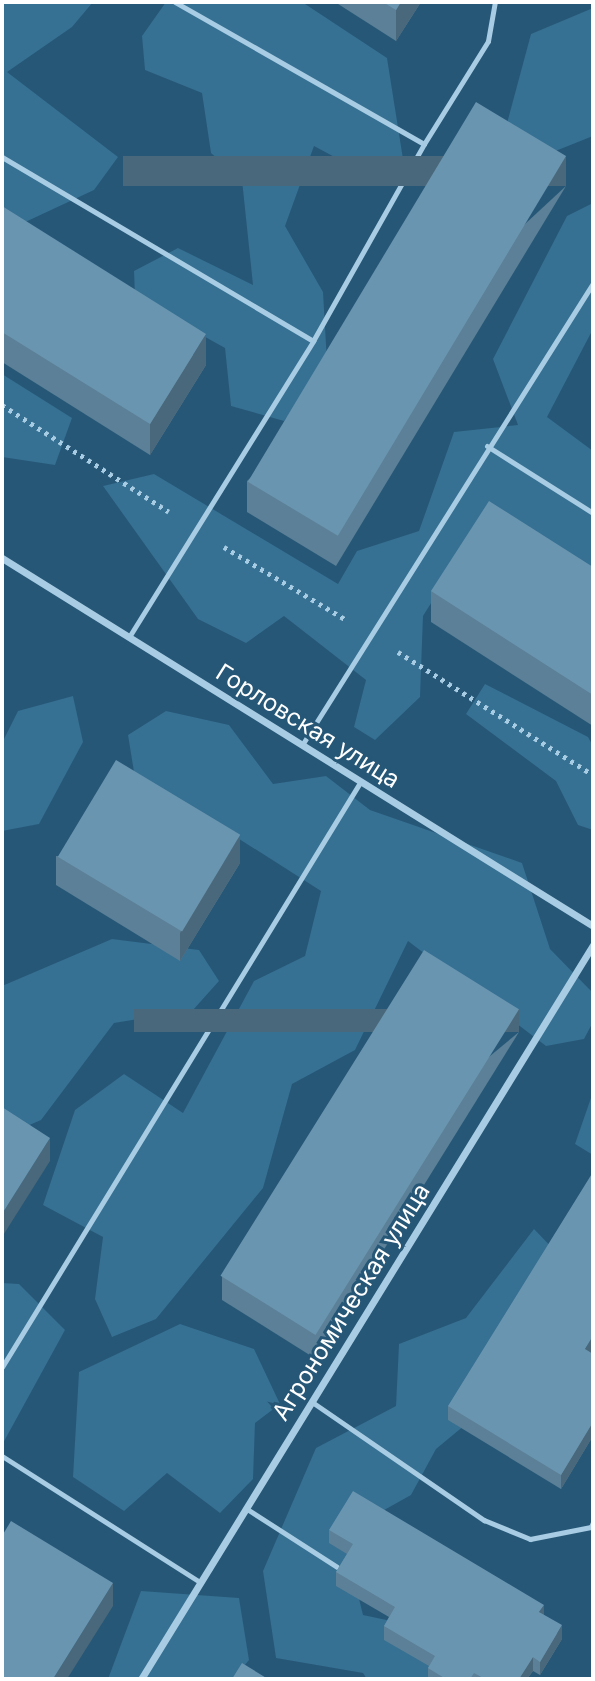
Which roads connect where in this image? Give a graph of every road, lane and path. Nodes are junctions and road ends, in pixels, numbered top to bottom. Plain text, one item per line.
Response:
1 (175, 2) edge
2 (495, 2) edge
3 (424, 144) junction
4 (2, 157) edge
5 (593, 283) edge
6 (313, 341) junction
7 (2, 405) edge
8 (488, 446) junction
9 (593, 513) edge
10 (197, 531) junction
11 (2, 558) edge
12 (370, 634) junction
13 (129, 637) junction
14 (302, 745) junction
15 (593, 775) edge
16 (360, 781) junction
17 (593, 926) edge
18 (593, 945) edge
19 (2, 1367) edge
20 (312, 1402) junction
21 (2, 1456) edge
22 (247, 1509) junction
23 (593, 1522) edge
24 (337, 1567) edge
25 (200, 1582) junction
26 (141, 1679) edge

1 - 3 lane
2 - 3 lane
3 - 6 lane
4 - 6 lane
5 - 8 lane
6 - 10 lane
7 - 10 path
8 - 9 lane
8 - 12 lane
10 - 12 path
10 - 13 lane
11 - 13 street, Горловская улица
12 - 14 lane
12 - 15 path
13 - 14 street, Горловская улица
14 - 16 street, Горловская улица
16 - 17 street, Горловская улица
16 - 19 lane
18 - 20 street, Агрономическая улица
20 - 22 street, Агрономическая улица
20 - 23 lane
21 - 25 lane
22 - 24 lane
22 - 25 street, Агрономическая улица
25 - 26 street, Агрономическая улица

